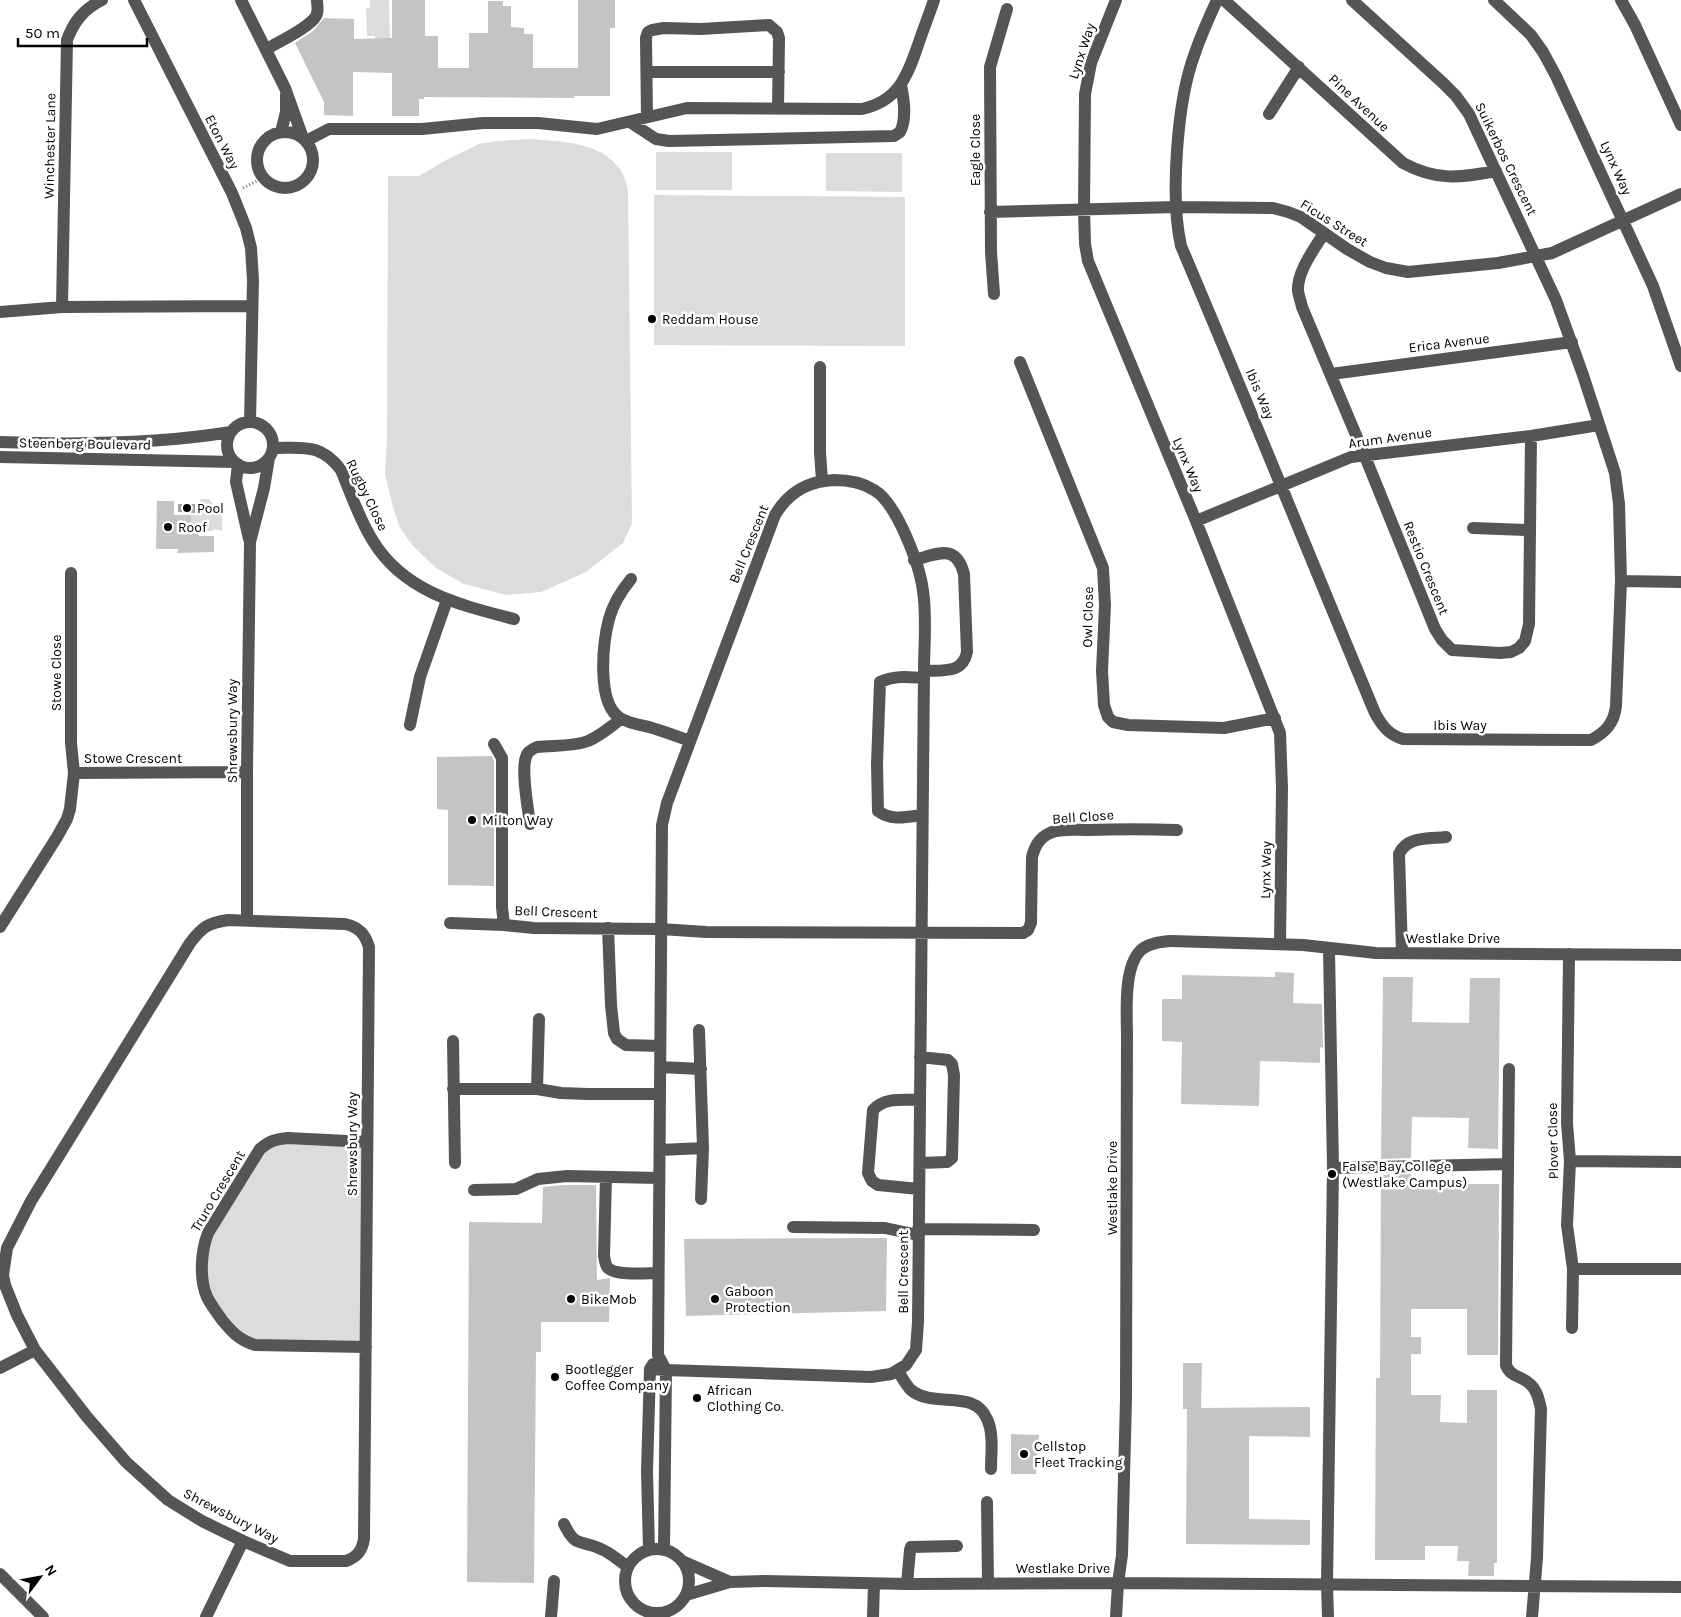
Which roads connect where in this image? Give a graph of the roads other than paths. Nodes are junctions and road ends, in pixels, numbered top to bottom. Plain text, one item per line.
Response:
1 (102, 0) edge
2 (134, 0) edge
3 (241, 0) edge
4 (317, 0) edge
5 (934, 0) edge
6 (1116, 0) edge
7 (1217, 0) edge
8 (1224, 0) edge
9 (1352, 0) edge
10 (1494, 0) edge
11 (1621, 0) edge
12 (1007, 9) dead end
13 (267, 49) junction
14 (1299, 67) junction
15 (647, 72) junction
16 (779, 72) junction
17 (900, 86) junction
18 (285, 88) junction
19 (778, 109) junction
20 (1269, 114) dead end
21 (647, 117) junction
22 (630, 122) junction
23 (1681, 125) edge
24 (281, 132) junction
25 (305, 139) junction
26 (1496, 171) junction
27 (1681, 194) edge
28 (1176, 207) junction
29 (1084, 210) junction
30 (990, 212) junction
31 (1623, 221) junction
32 (1324, 233) junction
33 (1536, 256) junction
34 (994, 294) dead end
35 (252, 306) junction
36 (62, 307) junction
37 (0, 312) edge
38 (1572, 342) junction
39 (1020, 362) dead end
40 (1681, 366) edge
41 (820, 367) dead end
42 (1331, 374) junction
43 (250, 422) junction
44 (1599, 425) junction
45 (231, 432) junction
46 (1531, 436) junction
47 (132, 441) junction
48 (0, 442) edge
49 (271, 453) junction
50 (1364, 454) junction
51 (0, 457) edge
52 (132, 460) junction
53 (236, 463) junction
54 (822, 481) junction
55 (1282, 485) junction
56 (1196, 521) junction
57 (1473, 528) dead end
58 (1529, 530) junction
59 (250, 542) junction
60 (914, 560) junction
61 (71, 573) dead end
62 (631, 579) dead end
63 (1620, 581) junction
64 (1681, 582) edge
65 (447, 600) junction
66 (514, 619) dead end
67 (924, 675) junction
68 (1275, 718) junction
69 (621, 719) junction
70 (410, 725) dead end
71 (690, 741) junction
72 (494, 744) dead end
73 (247, 772) junction
74 (74, 773) junction
75 (922, 815) junction
76 (530, 824) dead end
77 (1177, 830) dead end
78 (1446, 837) dead end
79 (1032, 914) joint
80 (248, 920) junction
81 (450, 923) dead end
82 (504, 925) junction
83 (0, 928) edge
84 (608, 928) junction
85 (662, 929) junction
86 (921, 933) junction
87 (1280, 944) junction
88 (1330, 949) junction
89 (1402, 953) junction
90 (1569, 954) junction
91 (1681, 955) edge
92 (539, 1019) dead end
93 (699, 1030) dead end
94 (453, 1041) dead end
95 (660, 1046) junction
96 (920, 1057) junction
97 (660, 1067) junction
98 (701, 1069) junction
99 (1509, 1069) dead end
100 (453, 1089) junction
101 (537, 1089) junction
102 (660, 1094) junction
103 (920, 1100) junction
104 (367, 1142) junction
105 (702, 1148) junction
106 (660, 1150) junction
107 (1570, 1161) junction
108 (455, 1162) dead end
109 (1681, 1162) edge
110 (920, 1163) junction
111 (1508, 1164) junction
112 (1333, 1168) junction
113 (606, 1176) junction
114 (659, 1178) junction
115 (919, 1189) junction
116 (474, 1190) dead end
117 (701, 1199) dead end
118 (793, 1227) dead end
119 (1034, 1230) dead end
120 (918, 1232) junction
121 (1573, 1269) junction
122 (1681, 1269) edge
123 (658, 1273) junction
124 (1572, 1328) dead end
125 (366, 1347) junction
126 (35, 1350) junction
127 (658, 1355) junction
128 (0, 1368) edge
129 (650, 1369) junction
130 (666, 1370) junction
131 (898, 1371) junction
132 (991, 1469) dead end
133 (987, 1502) dead end
134 (564, 1524) dead end
135 (242, 1541) junction
136 (956, 1546) dead end
137 (648, 1550) junction
138 (664, 1550) junction
139 (682, 1561) junction
140 (628, 1567) junction
141 (0, 1574) edge
142 (554, 1581) dead end
143 (730, 1582) junction
144 (1118, 1583) junction
145 (874, 1584) junction
146 (907, 1584) junction
147 (988, 1584) junction
148 (1327, 1585) junction
149 (1535, 1586) junction
150 (1681, 1587) edge
151 (686, 1595) junction
152 (671, 1614) edge
153 (648, 1615) edge
154 (43, 1617) edge
155 (206, 1617) edge
156 (551, 1617) edge
157 (873, 1617) edge
158 (1116, 1617) edge
159 (1328, 1617) edge
160 (1532, 1617) edge

1 - 36 street, Winchester Lane
2 - 35 street, Eton Way
3 - 13 street
4 - 13 street
5 - 17 street
6 - 29 street, Lynx Way
7 - 28 street
8 - 14 street, Pine Avenue
9 - 26 street, Suikerbos Crescent
10 - 31 street, Lynx Way
11 - 23 street
12 - 30 street, Eagle Close
13 - 18 street
14 - 20 street
14 - 26 street, Pine Avenue
15 - 16 street
15 - 16 street
15 - 21 street
16 - 19 street
17 - 19 street
17 - 22 street
18 - 24 street
18 - 25 street
19 - 21 street
21 - 22 street
22 - 25 street
24 - 25 street
24 - 25 street
26 - 33 street, Suikerbos Crescent
27 - 31 street, Ficus Street
28 - 29 street, Ficus Street
28 - 32 street, Ficus Street
28 - 55 street, Ibis Way
29 - 30 street, Ficus Street
29 - 56 street, Lynx Way
30 - 34 street, Eagle Close
31 - 33 street, Ficus Street
31 - 40 street, Lynx Way
32 - 33 street, Ficus Street
32 - 42 street, Restio Crescent
33 - 38 street, Ibis Way
35 - 36 street
35 - 43 street, Eton Way
36 - 37 street
38 - 42 street, Erica Avenue
38 - 44 street, Ibis Way
39 - 68 street, Owl Close
41 - 54 street
42 - 50 street, Restio Crescent
43 - 45 street
43 - 49 street
44 - 46 street, Arum Avenue
44 - 63 street, Ibis Way
45 - 47 street, Steenberg Boulevard
45 - 53 street
46 - 50 street, Arum Avenue
46 - 58 street, Restio Crescent
47 - 48 street, Steenberg Boulevard
47 - 52 street
49 - 53 street
49 - 59 street
49 - 65 street, Rugby Close
50 - 55 street, Arum Avenue
50 - 58 street, Restio Crescent
51 - 52 street, Steenberg Boulevard
52 - 53 street, Steenberg Boulevard
53 - 59 street
54 - 60 street, Bell Crescent
54 - 71 street, Bell Crescent
55 - 56 street, Arum Avenue
55 - 63 street, Ibis Way
56 - 68 street, Lynx Way
57 - 58 street
59 - 73 street, Shrewsbury Way
60 - 67 street, Bell Crescent
60 - 67 street
61 - 74 street, Stowe Close
62 - 69 street
63 - 64 street
65 - 66 street, Rugby Close
65 - 70 street
67 - 75 street, Bell Crescent
67 - 75 street
68 - 87 street, Lynx Way
69 - 71 street
69 - 76 street
71 - 85 street, Bell Crescent
72 - 82 street
73 - 74 street, Stowe Crescent
73 - 80 street, Shrewsbury Way
74 - 83 street, Stowe Crescent
75 - 86 street, Bell Crescent
77 - 79 street, Bell Close
78 - 89 street
79 - 86 street, Bell Crescent
80 - 104 street, Shrewsbury Way
80 - 126 street, Shrewsbury Way
81 - 82 street, Bell Crescent
82 - 84 street, Bell Crescent
84 - 85 street, Bell Crescent
84 - 95 street
85 - 86 street, Bell Crescent
85 - 95 street, Bell Crescent
86 - 96 street, Bell Crescent
87 - 88 street, Westlake Drive
87 - 144 street, Westlake Drive
88 - 89 street, Westlake Drive
88 - 112 street
89 - 90 street, Westlake Drive
90 - 91 street, Westlake Drive
90 - 107 street, Plover Close
92 - 101 street
93 - 98 street
94 - 100 street
95 - 97 street, Bell Crescent
96 - 103 street, Bell Crescent
96 - 110 street
97 - 98 street
97 - 102 street, Bell Crescent
98 - 105 street
99 - 111 street
100 - 101 street
100 - 108 street
101 - 102 street
102 - 106 street, Bell Crescent
103 - 110 street, Bell Crescent
103 - 115 street
104 - 125 street, Shrewsbury Way
104 - 125 street, Truro Crescent
105 - 106 street
105 - 117 street
106 - 114 street, Bell Crescent
107 - 109 street
107 - 121 street, Plover Close
110 - 115 street, Bell Crescent
111 - 112 street
111 - 149 street
112 - 148 street
113 - 114 street
113 - 116 street
113 - 123 street
114 - 123 street, Bell Crescent
115 - 120 street, Bell Crescent
118 - 120 street
119 - 120 street
120 - 131 street, Bell Crescent
121 - 122 street
121 - 124 street, Plover Close
123 - 127 street, Bell Crescent
125 - 135 street, Shrewsbury Way
126 - 128 street
126 - 135 street, Shrewsbury Way
127 - 129 street, Bell Crescent
127 - 130 street, Bell Crescent
129 - 130 street
129 - 137 street, Bell Crescent
130 - 131 street
130 - 138 street, Bell Crescent
131 - 132 street
133 - 147 street
134 - 140 street
135 - 155 street
136 - 146 street
137 - 138 street
137 - 140 street
138 - 139 street
139 - 143 street, Westlake Drive
139 - 151 street
140 - 153 street
141 - 154 street
142 - 156 street
143 - 145 street, Westlake Drive
143 - 151 street, Westlake Drive
144 - 147 street, Westlake Drive
144 - 148 street
144 - 158 street
145 - 146 street, Westlake Drive
145 - 157 street
146 - 147 street, Westlake Drive
148 - 149 street
148 - 159 street
149 - 150 street
149 - 160 street
151 - 152 street
152 - 153 street

